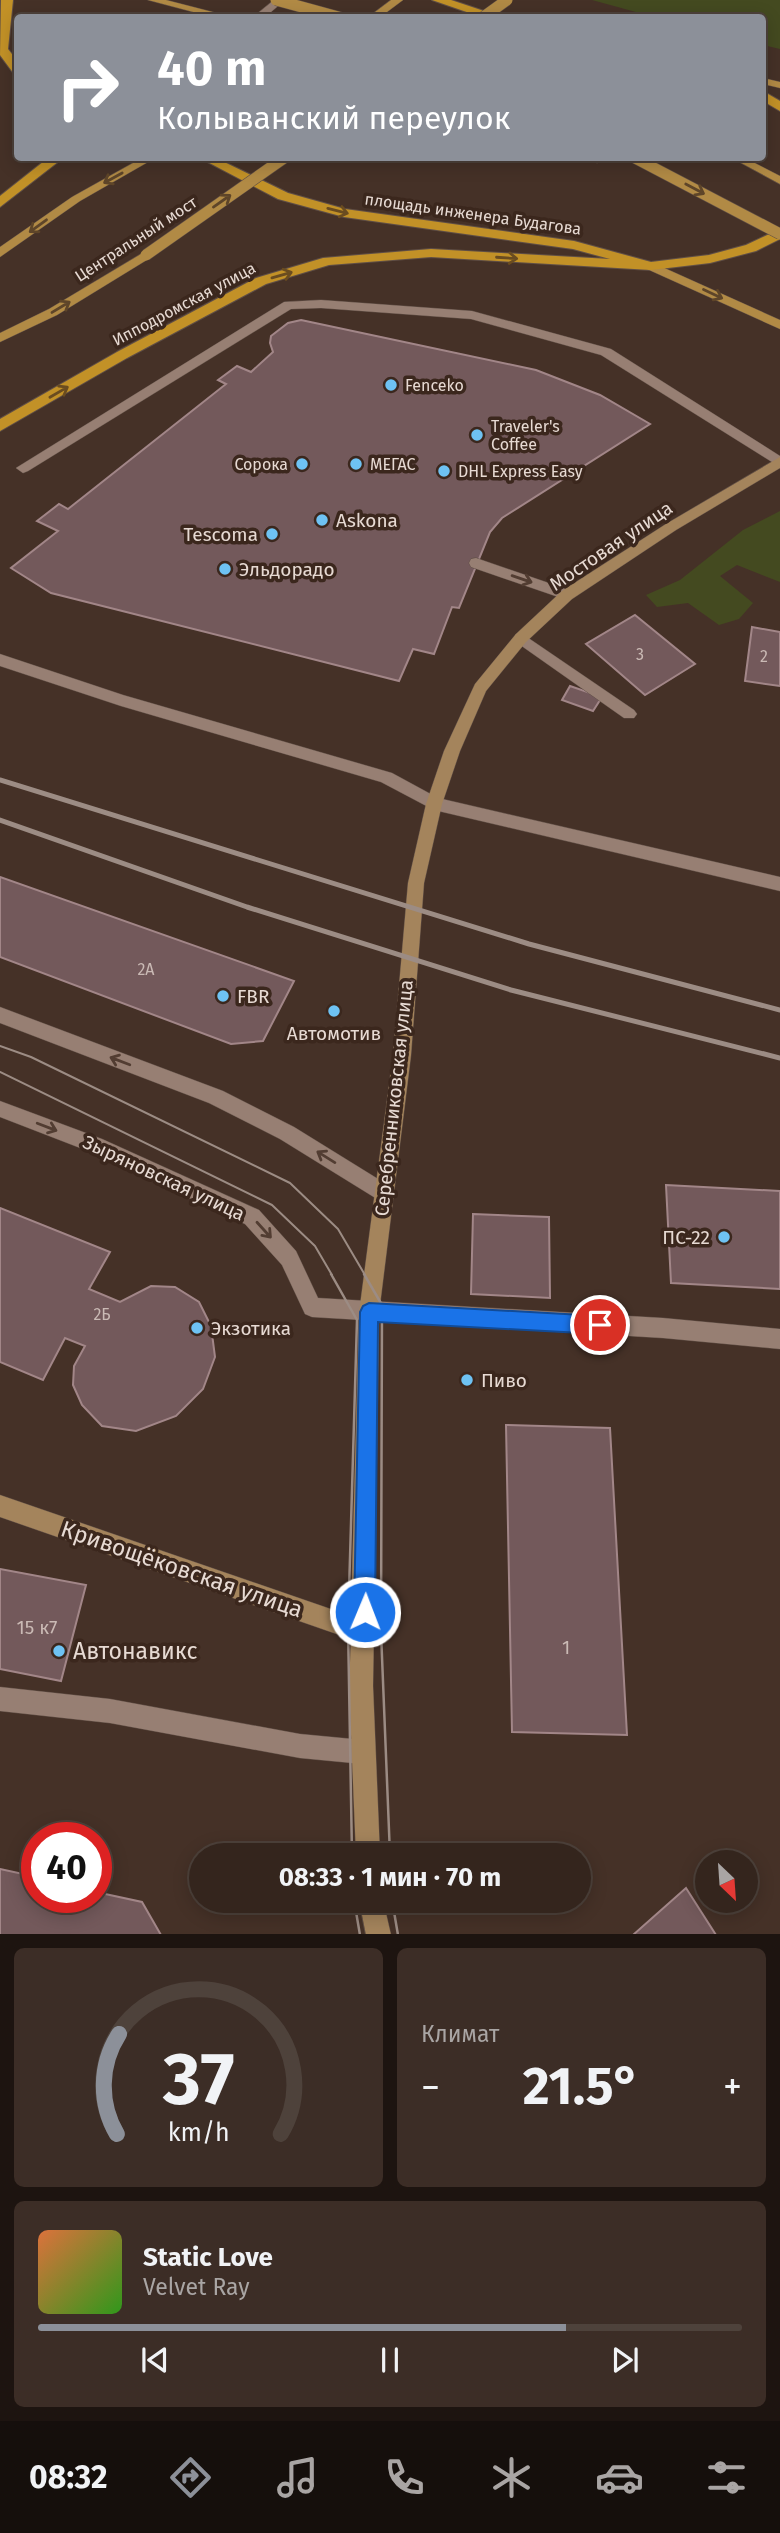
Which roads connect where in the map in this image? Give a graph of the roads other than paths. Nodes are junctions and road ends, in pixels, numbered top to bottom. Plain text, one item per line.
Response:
1 (153, 0) edge
2 (278, 0) edge
3 (398, 0) edge
4 (438, 0) edge
5 (507, 0) edge
6 (4, 8) edge
7 (214, 14) edge
8 (262, 14) edge
9 (328, 14) edge
10 (378, 14) edge
11 (485, 14) edge
12 (488, 14) edge
13 (14, 66) edge
14 (52, 161) edge
15 (144, 161) edge
16 (213, 161) edge
17 (280, 161) edge
18 (641, 161) edge
19 (743, 161) edge
20 (780, 181) edge
21 (0, 203) edge
22 (780, 234) edge
23 (0, 253) edge
24 (651, 266) junction
25 (320, 304) junction
26 (311, 322) dead end
27 (780, 325) edge
28 (0, 338) edge
29 (0, 426) edge
30 (780, 462) edge
31 (23, 468) dead end
32 (476, 563) dead end
33 (568, 595) junction
34 (521, 638) junction
35 (0, 660) edge
36 (629, 713) dead end
37 (434, 804) junction
38 (416, 883) joint
39 (780, 884) edge
40 (0, 1015) edge
41 (0, 1109) edge
42 (384, 1193) junction
43 (369, 1312) junction
44 (780, 1339) edge
45 (0, 1506) edge
46 (364, 1632) junction
47 (0, 1699) edge
48 (363, 1752) junction
49 (367, 1843) edge
50 (374, 1913) edge
51 (379, 1934) edge

1 - 7 main road
2 - 8 street
2 - 9 main road, bridge
3 - 10 main road
4 - 11 highway
5 - 12 main road, bridge
6 - 13 highway
14 - 21 highway
15 -> 23 main road
16 -> 24 highway, площадь инженера Будагова
28 -> 17 main road, Центральный мост, bridge
18 -> 22 main road, bridge
19 - 20 main road
22 - 24 highway, площадь инженера Будагова
24 -> 27 main road
29 -> 24 highway, Ипподромская улица
25 - 26 street
25 - 30 street
25 - 31 street
30 - 33 street, Мостовая улица
32 -> 33 street
33 - 34 street, Мостовая улица
34 - 36 street
34 - 37 street, Мостовая улица
35 - 37 street
37 - 38 street, Мостовая улица
37 - 39 street
38 - 42 street, Серебренниковская улица
42 -> 40 street
41 -> 43 street, Зыряновская улица
42 - 43 street, Серебренниковская улица
43 - 44 street
43 - 46 street, Серебренниковская улица
45 - 46 street, Кривощёковская улица
46 - 48 street, Серебренниковская улица
47 - 48 street
48 - 49 street, Серебренниковская улица
50 - 51 street

